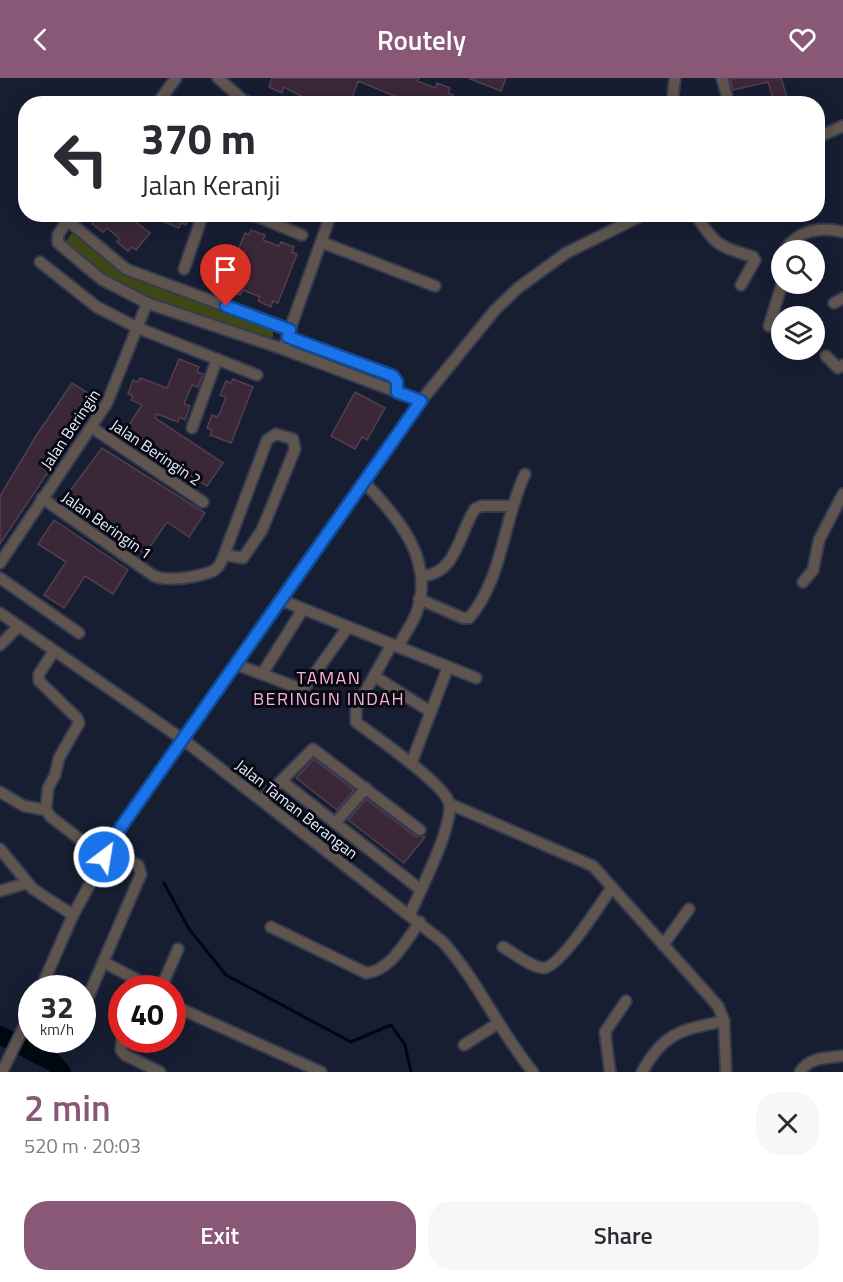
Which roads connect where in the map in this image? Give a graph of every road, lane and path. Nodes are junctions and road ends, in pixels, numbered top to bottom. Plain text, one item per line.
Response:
1 (176, 78) edge
2 (218, 78) edge
3 (675, 78) edge
4 (722, 78) edge
5 (163, 96) edge
6 (239, 96) edge
7 (673, 96) edge
8 (727, 96) edge
9 (843, 126) edge
10 (825, 134) edge
11 (66, 222) edge
12 (75, 222) edge
13 (200, 222) edge
14 (270, 222) edge
15 (328, 222) edge
16 (628, 222) edge
17 (701, 222) edge
18 (843, 232) edge
19 (302, 235) dead end
20 (794, 240) edge
21 (321, 242) junction
22 (40, 262) dead end
23 (184, 268) dead end
24 (741, 285) dead end
25 (435, 286) dead end
26 (779, 294) edge
27 (147, 303) junction
28 (769, 326) dead end
29 (138, 328) junction
30 (289, 333) junction
31 (283, 349) junction
32 (826, 356) dead end
33 (217, 359) junction
34 (843, 365) edge
35 (257, 375) dead end
36 (397, 392) junction
37 (421, 401) junction
38 (91, 427) junction
39 (192, 428) dead end
40 (525, 474) dead end
41 (364, 482) junction
42 (843, 494) edge
43 (42, 498) junction
44 (203, 502) dead end
45 (511, 506) junction
46 (224, 555) junction
47 (0, 563) edge
48 (421, 576) junction
49 (0, 578) edge
50 (803, 582) dead end
51 (419, 599) junction
52 (281, 600) junction
53 (303, 609) junction
54 (0, 613) edge
55 (19, 626) junction
56 (348, 627) junction
57 (79, 633) dead end
58 (0, 645) edge
59 (395, 646) junction
60 (54, 651) junction
61 (237, 665) junction
62 (448, 667) junction
63 (262, 674) junction
64 (374, 676) junction
65 (476, 678) dead end
66 (431, 712) junction
67 (184, 741) junction
68 (411, 764) junction
69 (283, 782) junction
70 (366, 788) junction
71 (0, 792) edge
72 (262, 800) junction
73 (450, 804) junction
74 (46, 810) junction
75 (335, 823) junction
76 (420, 830) dead end
77 (0, 849) edge
78 (105, 854) junction
79 (27, 883) junction
80 (612, 887) junction
81 (421, 890) junction
82 (0, 891) edge
83 (690, 909) dead end
84 (410, 914) junction
85 (73, 915) junction
86 (420, 922) junction
87 (271, 927) dead end
88 (663, 945) junction
89 (503, 947) dead end
90 (178, 949) dead end
91 (103, 962) junction
92 (47, 975) edge
93 (130, 975) edge
94 (167, 975) edge
95 (96, 978) edge
96 (626, 1001) dead end
97 (186, 1011) edge
98 (724, 1021) junction
99 (497, 1024) junction
100 (18, 1038) edge
101 (465, 1046) dead end
102 (123, 1053) edge
103 (843, 1056) edge
104 (2, 1071) edge
105 (160, 1072) edge
106 (321, 1072) edge
107 (533, 1072) edge
108 (610, 1072) edge
109 (642, 1072) edge
110 (726, 1072) edge
111 (800, 1072) edge

1 - 5 street
2 - 6 street
3 - 7 street
4 - 8 street
9 - 10 street
11 - 27 street
12 - 30 street
13 - 23 street
14 - 19 street
15 - 21 street
16 - 37 street
17 - 24 street
18 - 20 street
21 - 25 street
21 - 30 street
22 - 29 street
26 - 28 street
27 - 29 street, Jalan Beringin
27 - 31 street
29 - 33 street
29 - 38 street, Jalan Beringin
30 - 31 street
30 - 36 street
31 - 36 street
32 - 34 street
33 - 35 street
33 - 39 street
36 - 37 street
37 - 41 street
38 - 43 street, Jalan Beringin
38 - 44 street, Jalan Beringin 2
40 - 45 street
41 - 48 street
41 - 52 street
42 - 50 street
43 - 46 street, Jalan Beringin 1
43 - 47 street, Jalan Beringin
45 - 48 street
45 - 51 street
46 - 46 street
48 - 51 street
49 - 57 street
51 - 59 street
52 - 53 street
52 - 61 street
53 - 56 street
53 - 63 street
54 - 55 street, Jalan Taman Berangan
55 - 58 street
55 - 60 street, Jalan Taman Berangan
56 - 59 street
56 - 63 street
59 - 62 street
59 - 64 street
60 - 67 street, Jalan Taman Berangan
60 - 74 street
61 - 63 street
61 - 67 street
62 - 65 street
62 - 66 street
64 - 66 street
64 - 68 street
66 - 68 street
67 - 72 street, Jalan Taman Berangan
67 - 78 street
68 - 73 street
69 - 70 street
69 - 72 street
69 - 75 street
70 - 75 street
70 - 76 street
71 - 74 street
72 - 84 street, Jalan Taman Berangan
73 - 80 street
73 - 81 street
74 - 78 street
75 - 81 street
77 - 79 street
78 - 85 street
78 - 91 street
79 - 82 street
79 - 85 street
80 - 88 street
80 - 89 street
81 - 84 street
83 - 88 street
84 - 86 street, Jalan Taman Berangan
85 - 92 street
86 - 87 street
86 - 99 street, Jalan Taman Berangan
88 - 98 street
90 - 94 street
91 - 93 street
91 - 95 street
96 - 108 street
97 - 106 street
98 - 109 street
98 - 110 street
99 - 101 street
99 - 107 street, Jalan Taman Berangan
100 - 104 street
102 - 105 street
103 - 111 street

